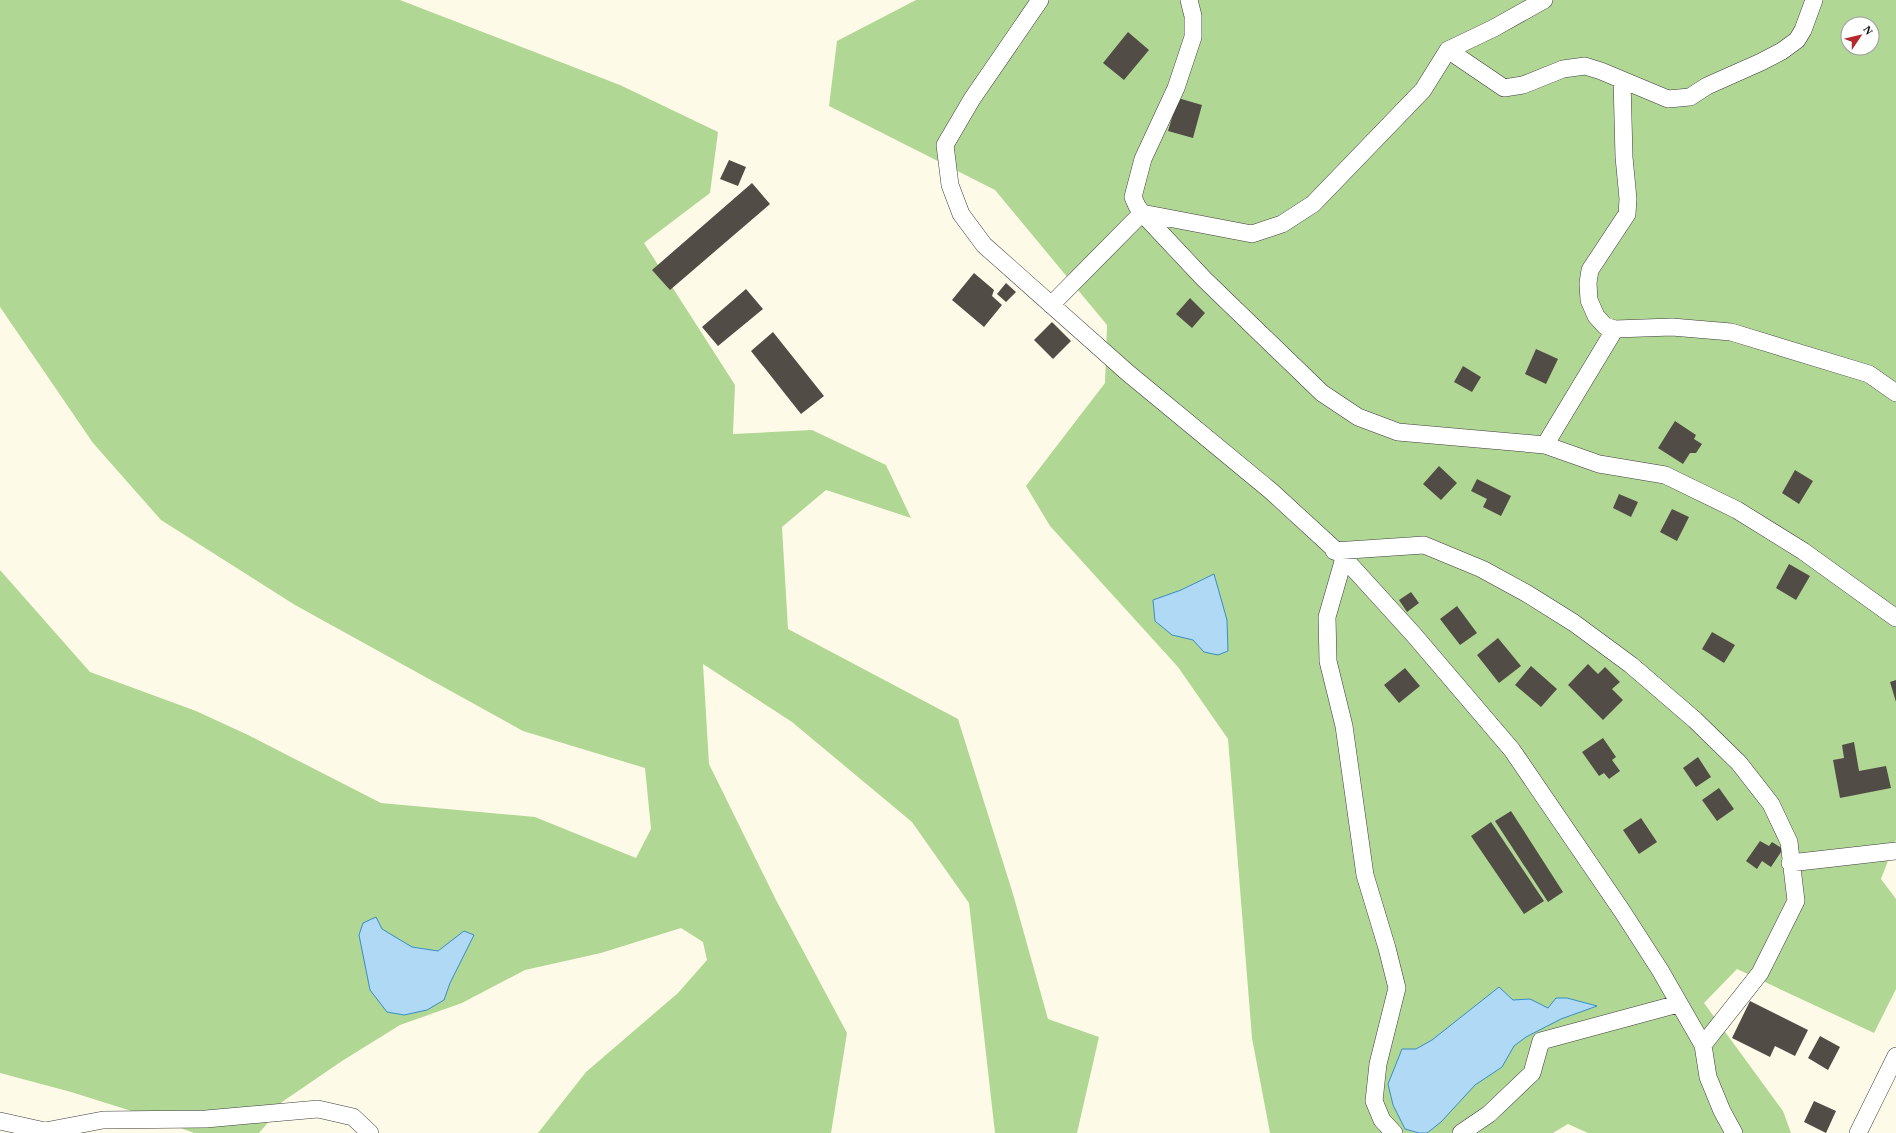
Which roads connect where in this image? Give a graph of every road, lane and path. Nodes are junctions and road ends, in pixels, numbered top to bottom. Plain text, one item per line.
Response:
1 (1040, 0) edge
2 (1189, 0) edge
3 (1544, 0) edge
4 (1814, 0) edge
5 (1448, 50) junction
6 (1622, 80) junction
7 (1142, 213) junction
8 (1051, 305) junction
9 (1615, 329) junction
10 (1896, 393) edge
11 (1545, 444) junction
12 (1339, 555) junction
13 (1896, 618) edge
14 (1896, 851) edge
15 (1790, 863) junction
16 (1678, 1004) junction
17 (1703, 1046) junction
18 (1896, 1056) edge
19 (0, 1121) edge
20 (370, 1133) edge
21 (1394, 1133) edge
22 (1461, 1133) edge
23 (1734, 1133) edge
24 (1858, 1133) edge

1 - 8 street
2 - 7 street
3 - 5 street
4 - 6 street
5 - 6 street
5 - 7 street
6 - 9 street
7 - 8 street
7 - 11 street
8 - 12 street
9 - 10 street
9 - 11 street
11 - 13 street
12 - 15 street
12 - 16 street
12 - 21 street
14 - 15 street
15 - 17 street
16 - 17 street
16 - 22 street
17 - 23 street
18 - 24 street
19 - 20 street

